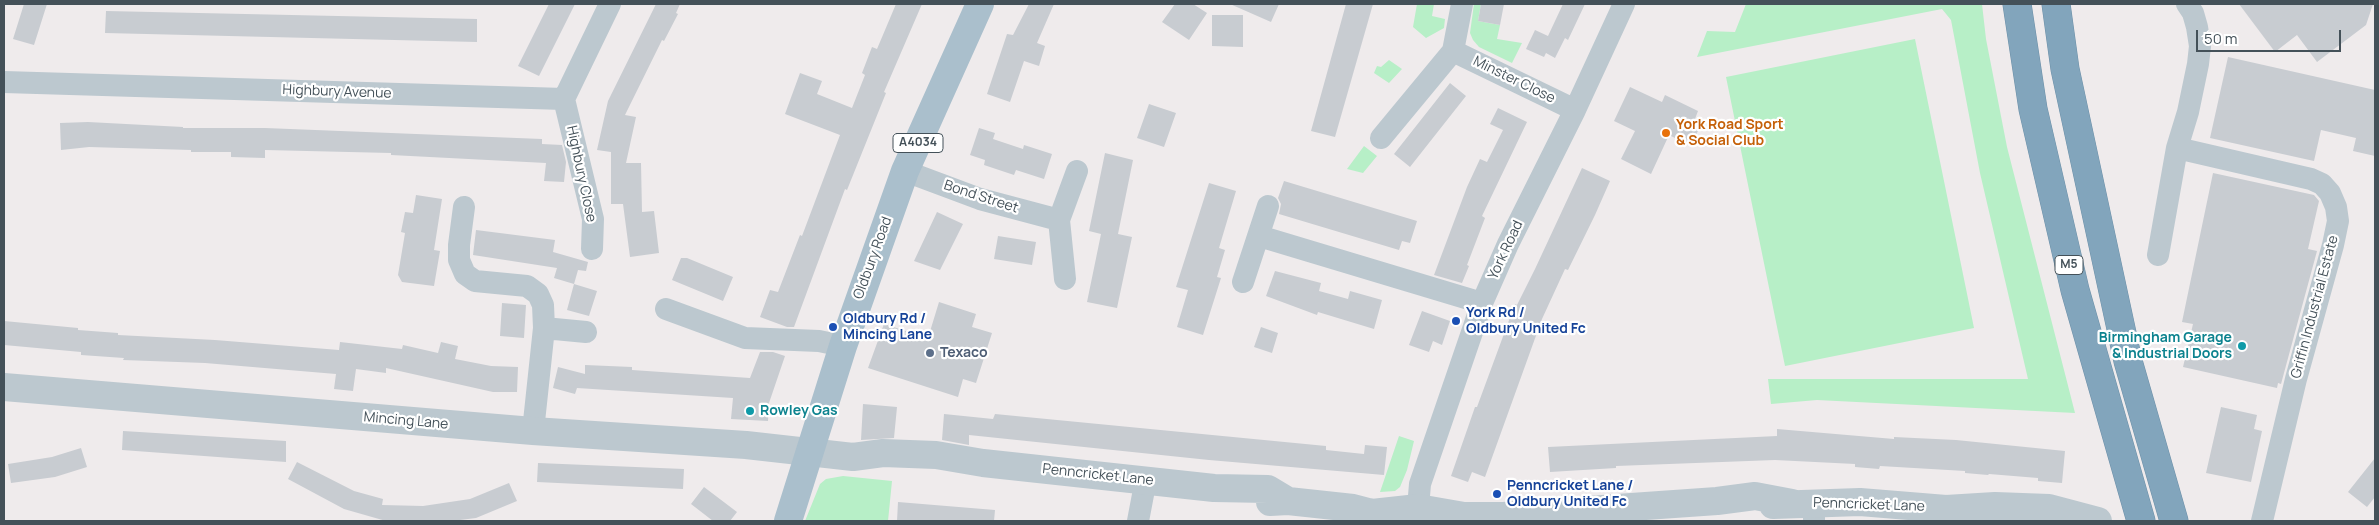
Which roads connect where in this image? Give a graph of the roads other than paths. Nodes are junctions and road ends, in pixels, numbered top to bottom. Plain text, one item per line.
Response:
1 (610, 4) edge
2 (980, 4) edge
3 (1462, 4) edge
4 (1624, 4) edge
5 (2017, 4) edge
6 (2056, 4) edge
7 (2187, 4) edge
8 (1453, 51) junction
9 (4, 82) edge
10 (564, 99) junction
11 (1575, 110) junction
12 (1381, 138) dead end
13 (2177, 148) junction
14 (905, 171) junction
15 (1077, 171) dead end
16 (1268, 206) dead end
17 (464, 207) dead end
18 (1059, 220) junction
19 (1259, 236) junction
20 (592, 249) dead end
21 (2158, 255) dead end
22 (1065, 279) dead end
23 (1243, 282) dead end
24 (1482, 303) junction
25 (666, 309) dead end
26 (544, 328) junction
27 (586, 332) dead end
28 (843, 346) junction
29 (4, 387) edge
30 (533, 431) junction
31 (809, 452) junction
32 (1146, 479) junction
33 (1418, 508) junction
34 (1807, 509) edge
35 (1946, 509) junction
36 (1372, 517) edge
37 (788, 521) edge
38 (1138, 521) edge
39 (2011, 521) edge
40 (2098, 521) edge
41 (2141, 521) edge
42 (2174, 521) edge
43 (2262, 521) edge

1 - 10 street
2 - 14 main road, Oldbury Road / A4034
3 - 8 street
4 - 11 street, York Road
5 - 41 highway, M5
6 - 42 highway
7 - 13 street
8 - 11 street, Minster Close
8 - 12 street
9 - 10 street, Highbury Avenue
10 - 20 street, Highbury Close
11 - 24 street, York Road
13 - 21 street
13 - 43 street, Griffin Industrial Estate
14 - 18 street, Bond Street
14 - 28 main road, Oldbury Road / A4034
15 - 18 street
16 - 19 street
17 - 26 street
18 - 22 street
19 - 23 street
19 - 24 street
24 - 33 street, York Road
25 - 28 street
26 - 27 street
26 - 30 street
28 - 31 main road, Oldbury Road / A4034
29 - 30 street, Mincing Lane
30 - 31 street, Mincing Lane
31 - 32 street, Penncricket Lane
31 - 37 main road, Oldbury Road / A4034
32 - 36 street, Penncricket Lane
32 - 38 street
33 - 34 street, Penncricket Lane
33 - 36 street, Penncricket Lane
34 - 35 street, Penncricket Lane
35 - 39 street, Penncricket Lane
35 - 40 street, Penncricket Lane

